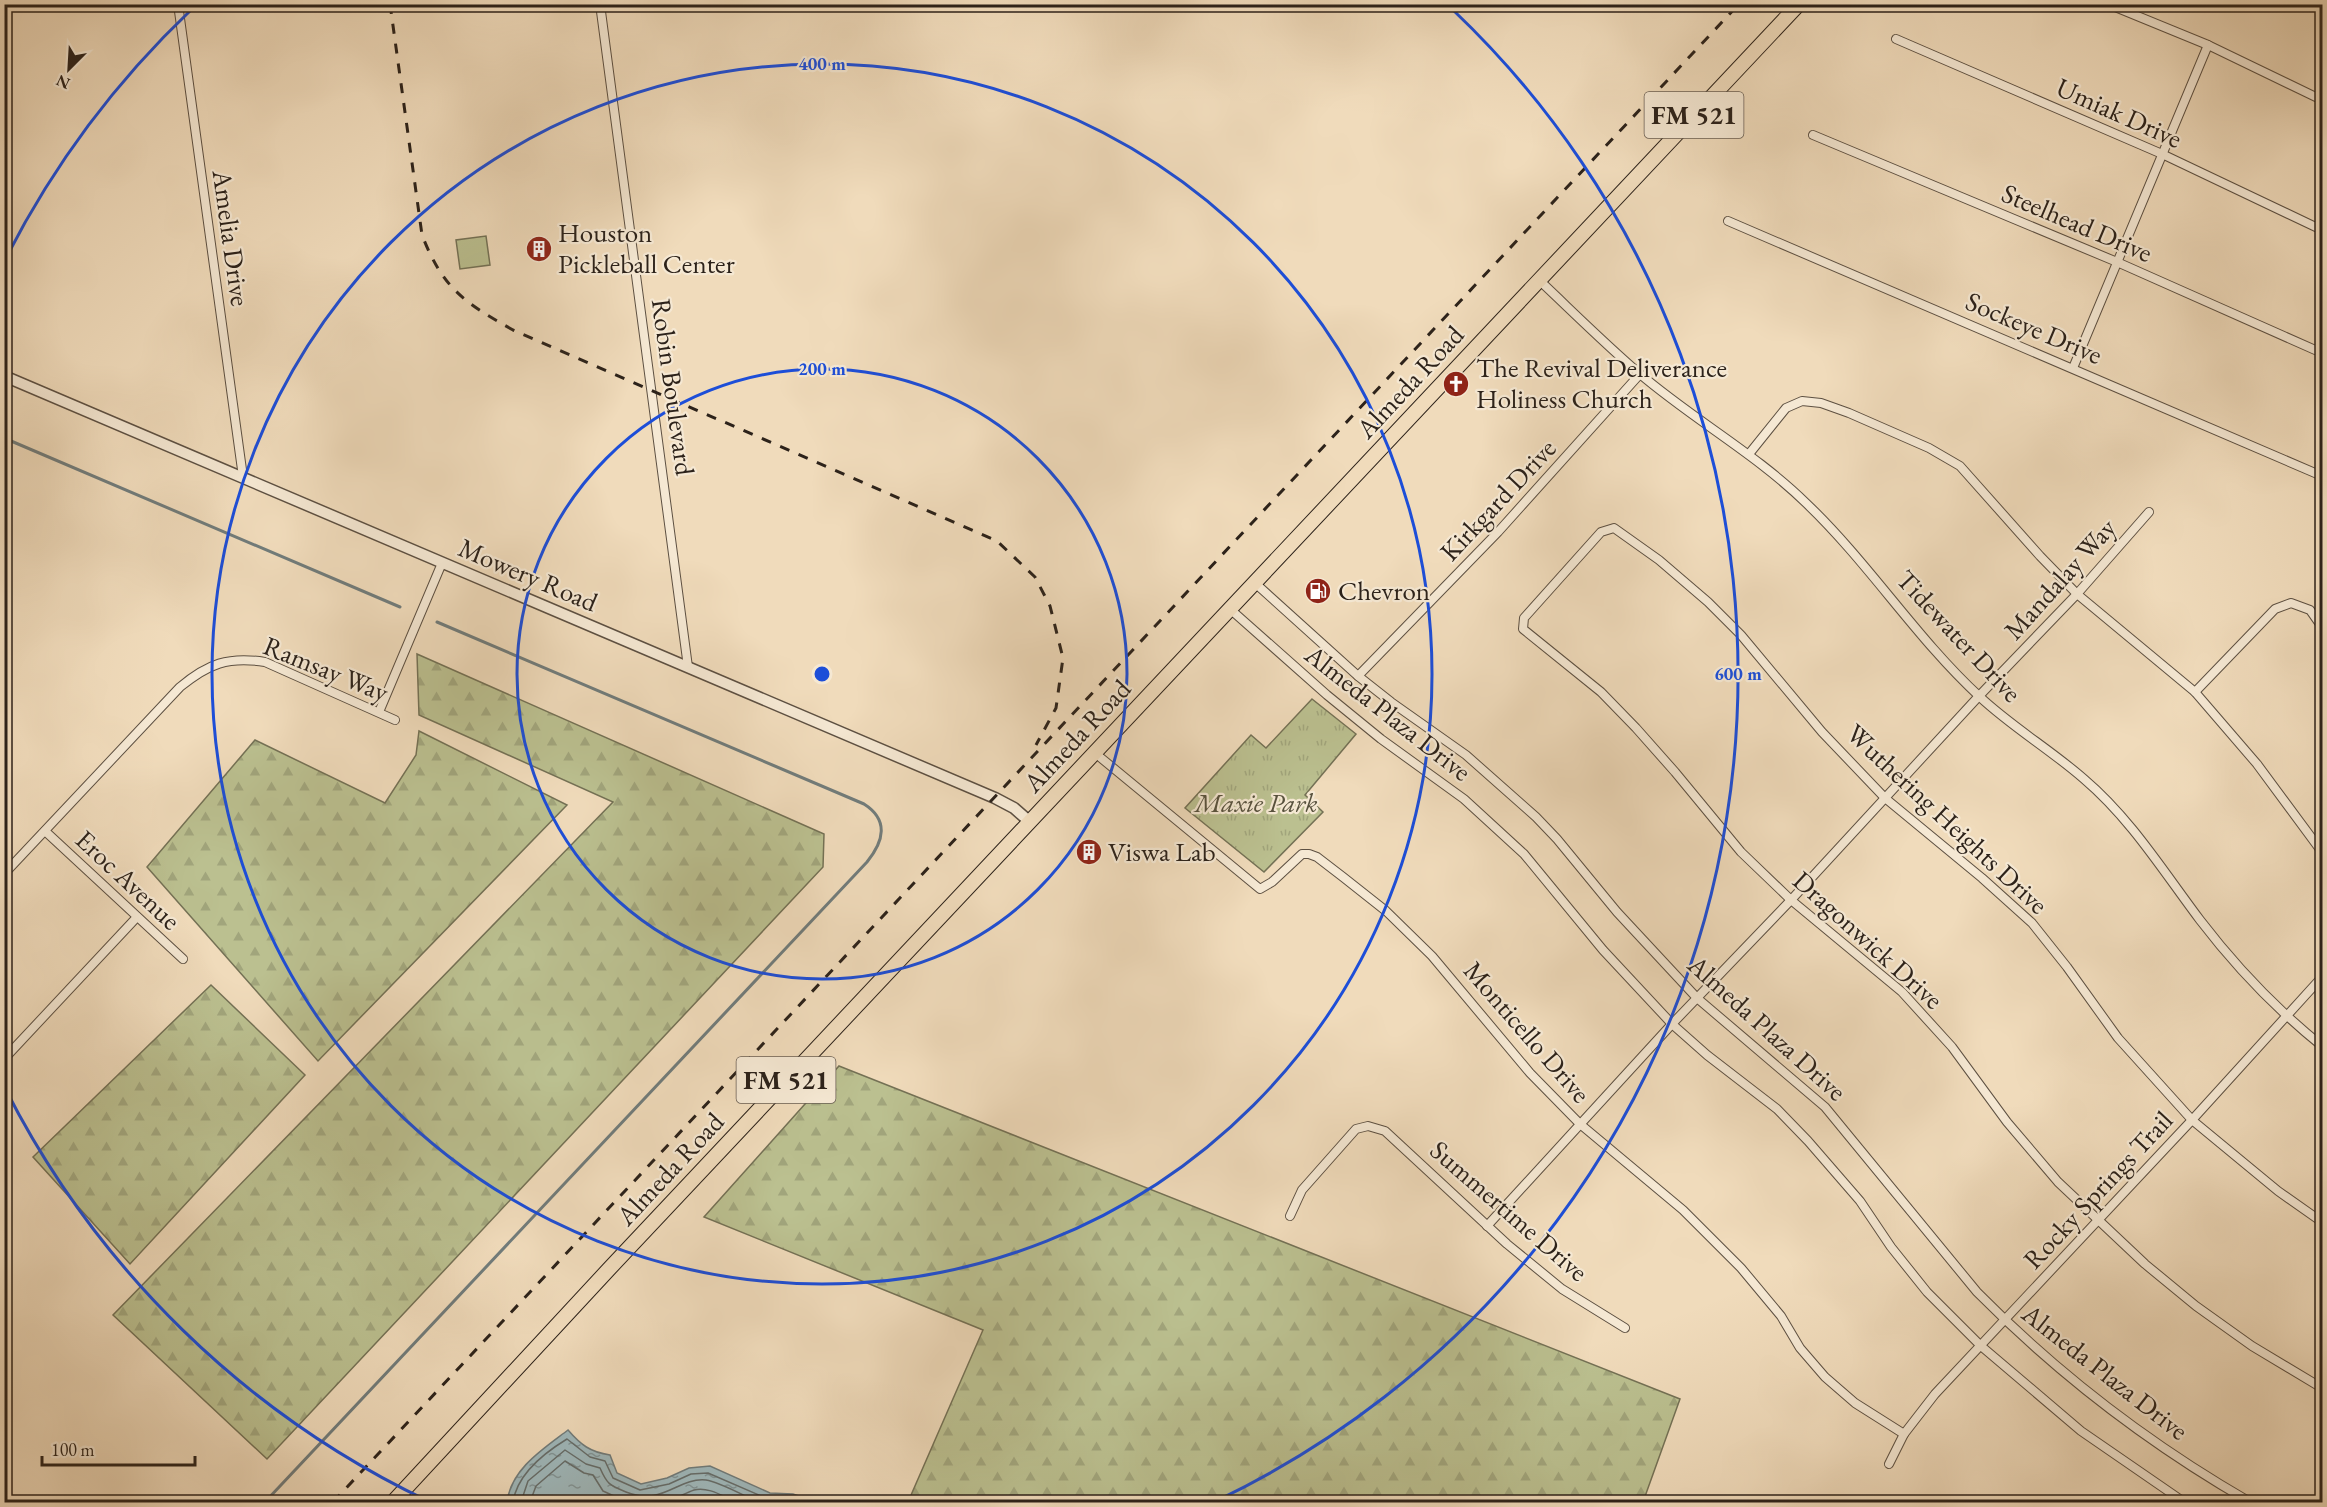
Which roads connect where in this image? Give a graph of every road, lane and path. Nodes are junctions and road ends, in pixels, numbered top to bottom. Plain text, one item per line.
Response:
1 (178, 4) edge
2 (600, 4) edge
3 (1799, 4) edge
4 (2108, 4) edge
5 (1896, 39) dead end
6 (2208, 45) junction
7 (2322, 100) edge
8 (1813, 135) dead end
9 (2162, 154) junction
10 (1728, 221) dead end
11 (2322, 230) edge
12 (2117, 262) junction
13 (1539, 280) junction
14 (2322, 353) edge
15 (2073, 368) junction
16 (1640, 374) junction
17 (4, 376) edge
18 (1749, 454) junction
19 (2322, 476) edge
20 (243, 477) junction
21 (2149, 512) dead end
22 (442, 563) junction
23 (1255, 583) junction
24 (2077, 594) junction
25 (1538, 602) joint
26 (1230, 609) junction
27 (2322, 627) edge
28 (688, 668) junction
29 (1358, 676) junction
30 (2195, 692) junction
31 (1979, 696) junction
32 (379, 712) junction
33 (395, 720) dead end
34 (1095, 753) junction
35 (1885, 798) junction
36 (1030, 822) junction
37 (45, 831) junction
38 (2322, 852) edge
39 (4, 874) edge
40 (1791, 900) junction
41 (137, 917) junction
42 (183, 959) dead end
43 (2322, 977) edge
44 (1697, 998) junction
45 (2287, 1017) junction
46 (1672, 1024) junction
47 (2322, 1046) edge
48 (4, 1059) edge
49 (2192, 1120) junction
50 (1580, 1124) junction
51 (1290, 1216) dead end
52 (2098, 1220) junction
53 (2322, 1222) edge
54 (1487, 1226) junction
55 (2005, 1320) junction
56 (1624, 1328) dead end
57 (1981, 1346) junction
58 (2322, 1388) edge
59 (1904, 1434) junction
60 (1889, 1464) dead end
61 (393, 1503) edge
62 (2184, 1503) edge
63 (2250, 1503) edge

1 - 20 street, Amelia Drive
2 - 28 street, Robin Boulevard
3 - 13 main road, Almeda Road / FM 521
4 - 6 street
5 - 9 street, Umiak Drive
6 - 7 street
6 - 9 street
8 - 12 street, Steelhead Drive
9 - 11 street, Umiak Drive
9 - 12 street
10 - 15 street, Sockeye Drive
12 - 14 street, Steelhead Drive
12 - 15 street
13 - 16 street, Tidewater Drive
13 - 23 main road, Almeda Road / FM 521
15 - 19 street, Sockeye Drive
16 - 18 street, Tidewater Drive
16 - 29 street, Kirkgard Drive
17 - 20 street, Mowery Road
18 - 24 street
18 - 31 street, Tidewater Drive
20 - 22 street, Mowery Road
21 - 24 street, Mandalay Way
22 - 28 street, Mowery Road
22 - 32 street
23 - 26 main road, Almeda Road / FM 521
23 - 29 street, Almeda Plaza Drive
24 - 30 street
24 - 31 street, Mandalay Way
25 - 35 street, Wuthering Heights Drive
25 - 40 street, Dragonwick Drive
26 - 34 main road, Almeda Road / FM 521
26 - 46 street, Almeda Plaza Drive
27 - 30 street
28 - 36 street, Mowery Road
29 - 44 street, Almeda Plaza Drive
30 - 38 street
31 - 35 street, Mandalay Way
31 - 45 street, Tidewater Drive
32 - 33 street, Ramsay Way
32 - 37 street, Ramsay Way
34 - 36 main road, Almeda Road / FM 521
34 - 50 street, Monticello Drive
35 - 40 street, Mandalay Way
35 - 49 street, Wuthering Heights Drive
36 - 61 main road, Almeda Road / FM 521
37 - 39 street
37 - 41 street, Eroc Avenue
40 - 44 street, Mandalay Way
40 - 52 street, Dragonwick Drive
41 - 42 street, Eroc Avenue
41 - 48 street
43 - 45 street, Rocky Springs Trail
44 - 46 street, Mandalay Way
44 - 55 street, Almeda Plaza Drive
45 - 47 street, Tidewater Drive
45 - 49 street, Rocky Springs Trail
46 - 50 street, Mandalay Way
46 - 57 street, Almeda Plaza Drive
49 - 52 street, Rocky Springs Trail
49 - 53 street, Wuthering Heights Drive
50 - 54 street, Mandalay Way
50 - 59 street, Monticello Drive
51 - 54 street, Summertime Drive
52 - 55 street, Rocky Springs Trail
52 - 58 street, Dragonwick Drive
54 - 56 street, Summertime Drive
55 - 57 street, Rocky Springs Trail
55 - 63 street, Almeda Plaza Drive
57 - 59 street, Rocky Springs Trail
57 - 62 street, Almeda Plaza Drive
59 - 60 street, Rocky Springs Trail

